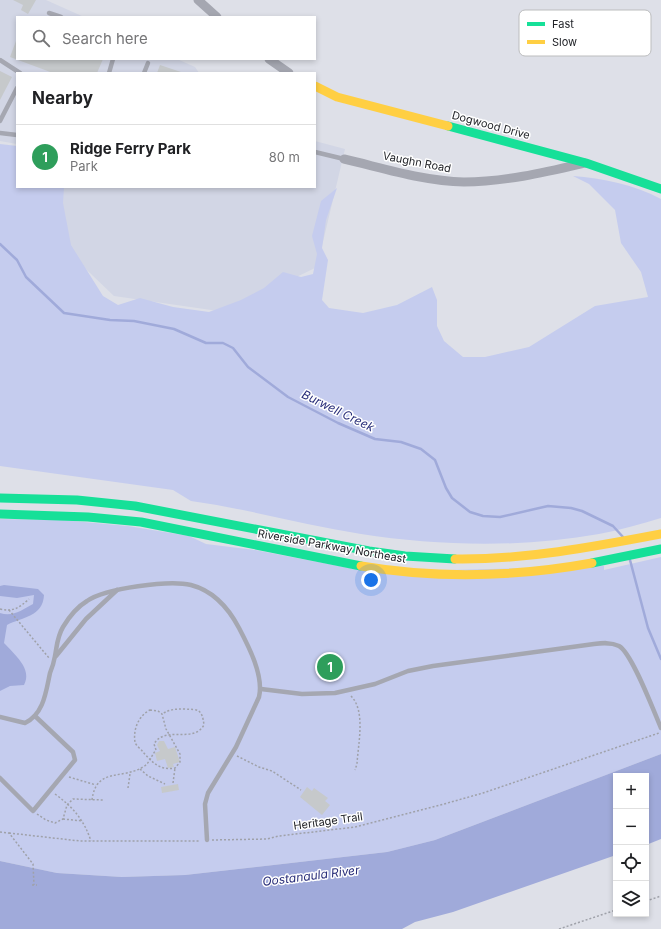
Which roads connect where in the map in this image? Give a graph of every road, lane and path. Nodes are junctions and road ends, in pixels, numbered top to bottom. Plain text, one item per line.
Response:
1 (198, 0) edge
2 (49, 13) dead end
3 (58, 16) edge
4 (216, 16) edge
5 (0, 60) edge
6 (113, 60) edge
7 (270, 60) edge
8 (148, 63) dead end
9 (18, 72) edge
10 (109, 72) edge
11 (144, 72) edge
12 (288, 72) edge
13 (316, 86) edge
14 (16, 90) edge
15 (0, 121) edge
16 (0, 133) edge
17 (16, 135) edge
18 (316, 152) edge
19 (344, 159) joint
20 (586, 163) junction
21 (661, 189) edge
22 (0, 498) edge
23 (0, 514) edge
24 (191, 516) junction
25 (188, 531) junction
26 (661, 534) edge
27 (661, 550) edge
28 (117, 590) junction
29 (29, 599) dead end
30 (0, 609) edge
31 (9, 610) junction
32 (56, 656) junction
33 (53, 663) junction
34 (261, 689) junction
35 (346, 691) junction
36 (162, 714) junction
37 (35, 716) junction
38 (0, 717) edge
39 (661, 728) edge
40 (661, 732) edge
41 (232, 754) junction
42 (150, 762) junction
43 (175, 768) junction
44 (140, 769) junction
45 (355, 770) dead end
46 (130, 774) junction
47 (62, 775) junction
48 (0, 778) edge
49 (173, 783) dead end
50 (165, 784) dead end
51 (96, 785) junction
52 (128, 788) dead end
53 (50, 790) junction
54 (301, 790) dead end
55 (92, 800) junction
56 (103, 800) dead end
57 (33, 811) junction
58 (63, 819) junction
59 (83, 821) junction
60 (0, 832) edge
61 (9, 833) junction
62 (207, 840) junction
63 (91, 841) junction
64 (34, 885) dead end
65 (661, 896) edge
66 (649, 900) edge
67 (613, 911) edge
68 (559, 929) edge

1 - 4 street
2 - 3 lane
5 - 9 lane
6 - 10 lane
7 - 12 street
8 - 11 lane
13 - 20 main road, Dogwood Drive
14 - 15 lane
16 - 17 lane
18 - 19 lane, Vaughn Road
19 - 20 street, Vaughn Road
20 - 21 main road, Dogwood Drive
22 - 24 main road, Riverside Parkway Northeast
23 - 25 main road, Riverside Parkway Northeast
24 - 25 lane
24 - 26 main road, Riverside Parkway Northeast
25 - 27 main road, Riverside Parkway Northeast
28 - 32 lane
28 - 32 lane
28 - 34 lane
29 - 31 path
30 - 31 path
31 - 33 path
32 - 33 lane
33 - 37 lane
34 - 35 lane
34 - 41 lane
35 - 39 lane
35 - 45 path
36 - 42 path
36 - 42 path
36 - 43 path
37 - 38 lane
37 - 47 lane
40 - 62 path, Heritage Trail
41 - 54 path
41 - 62 lane
42 - 43 path
42 - 44 path
43 - 49 path
44 - 46 path
44 - 50 path
46 - 51 path
46 - 52 path
47 - 51 path
47 - 53 lane
48 - 57 lane
51 - 55 path
53 - 57 lane
53 - 59 path
55 - 56 path
55 - 58 path
57 - 58 path
58 - 59 path
59 - 63 path
60 - 61 path, Heritage Trail
61 - 63 path, Heritage Trail
61 - 64 path
62 - 63 path, Heritage Trail
65 - 66 path
67 - 68 path

